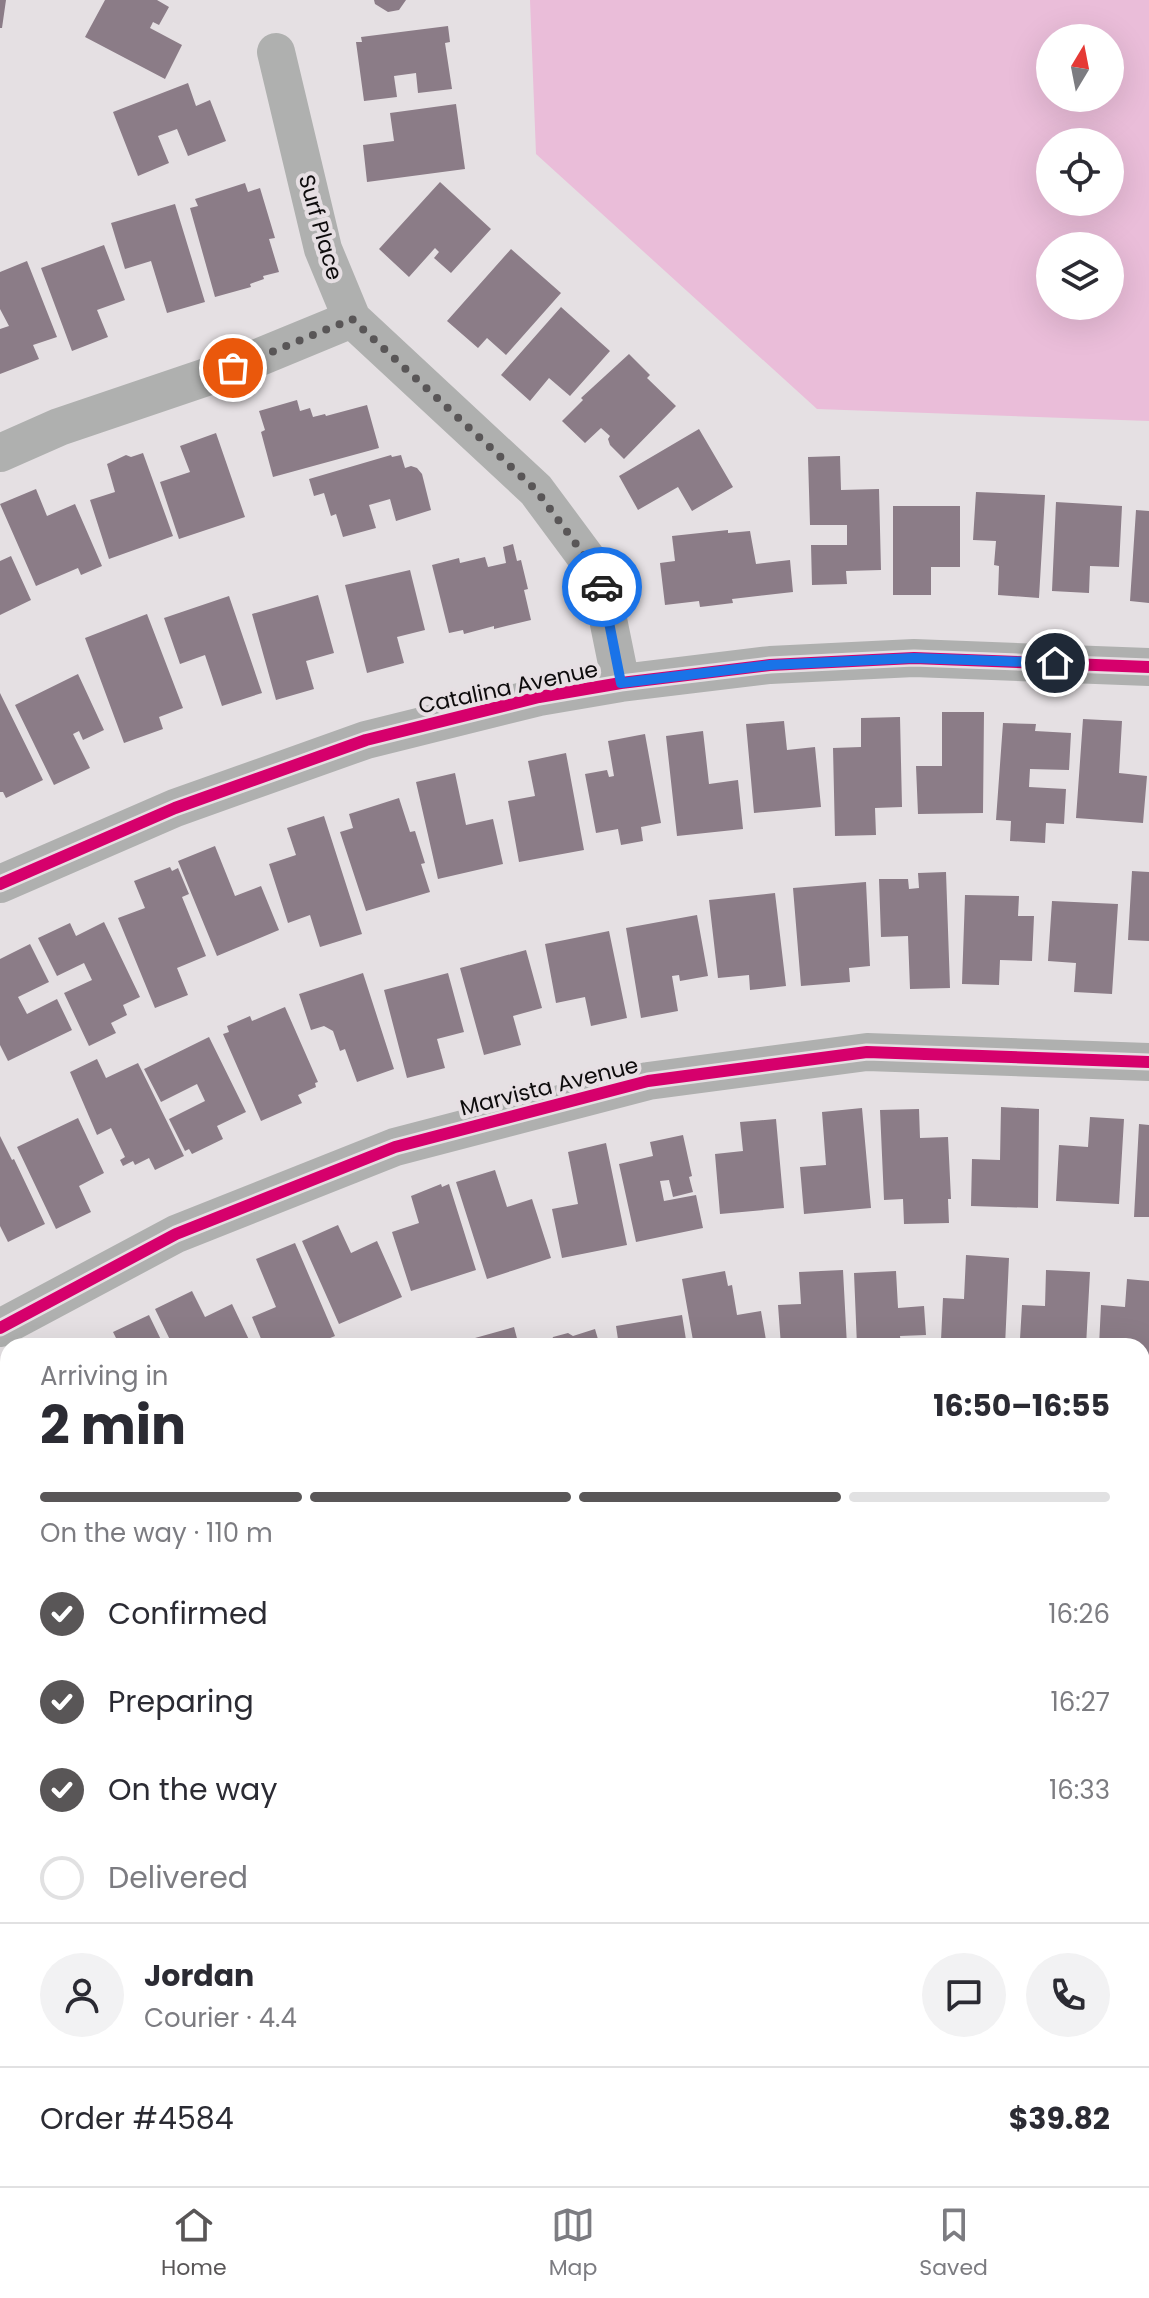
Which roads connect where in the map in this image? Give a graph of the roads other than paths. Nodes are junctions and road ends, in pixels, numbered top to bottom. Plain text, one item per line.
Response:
1 (276, 52) dead end
2 (352, 319) junction
3 (0, 453) edge
4 (1149, 667) edge
5 (621, 683) junction
6 (0, 884) edge
7 (1149, 1062) edge
8 (0, 1328) edge

1 - 2 street, Surf Place
2 - 3 street
2 - 5 street, Surf Place
4 - 5 street, Catalina Avenue
5 - 6 street, Catalina Avenue
7 - 8 street, Marvista Avenue

